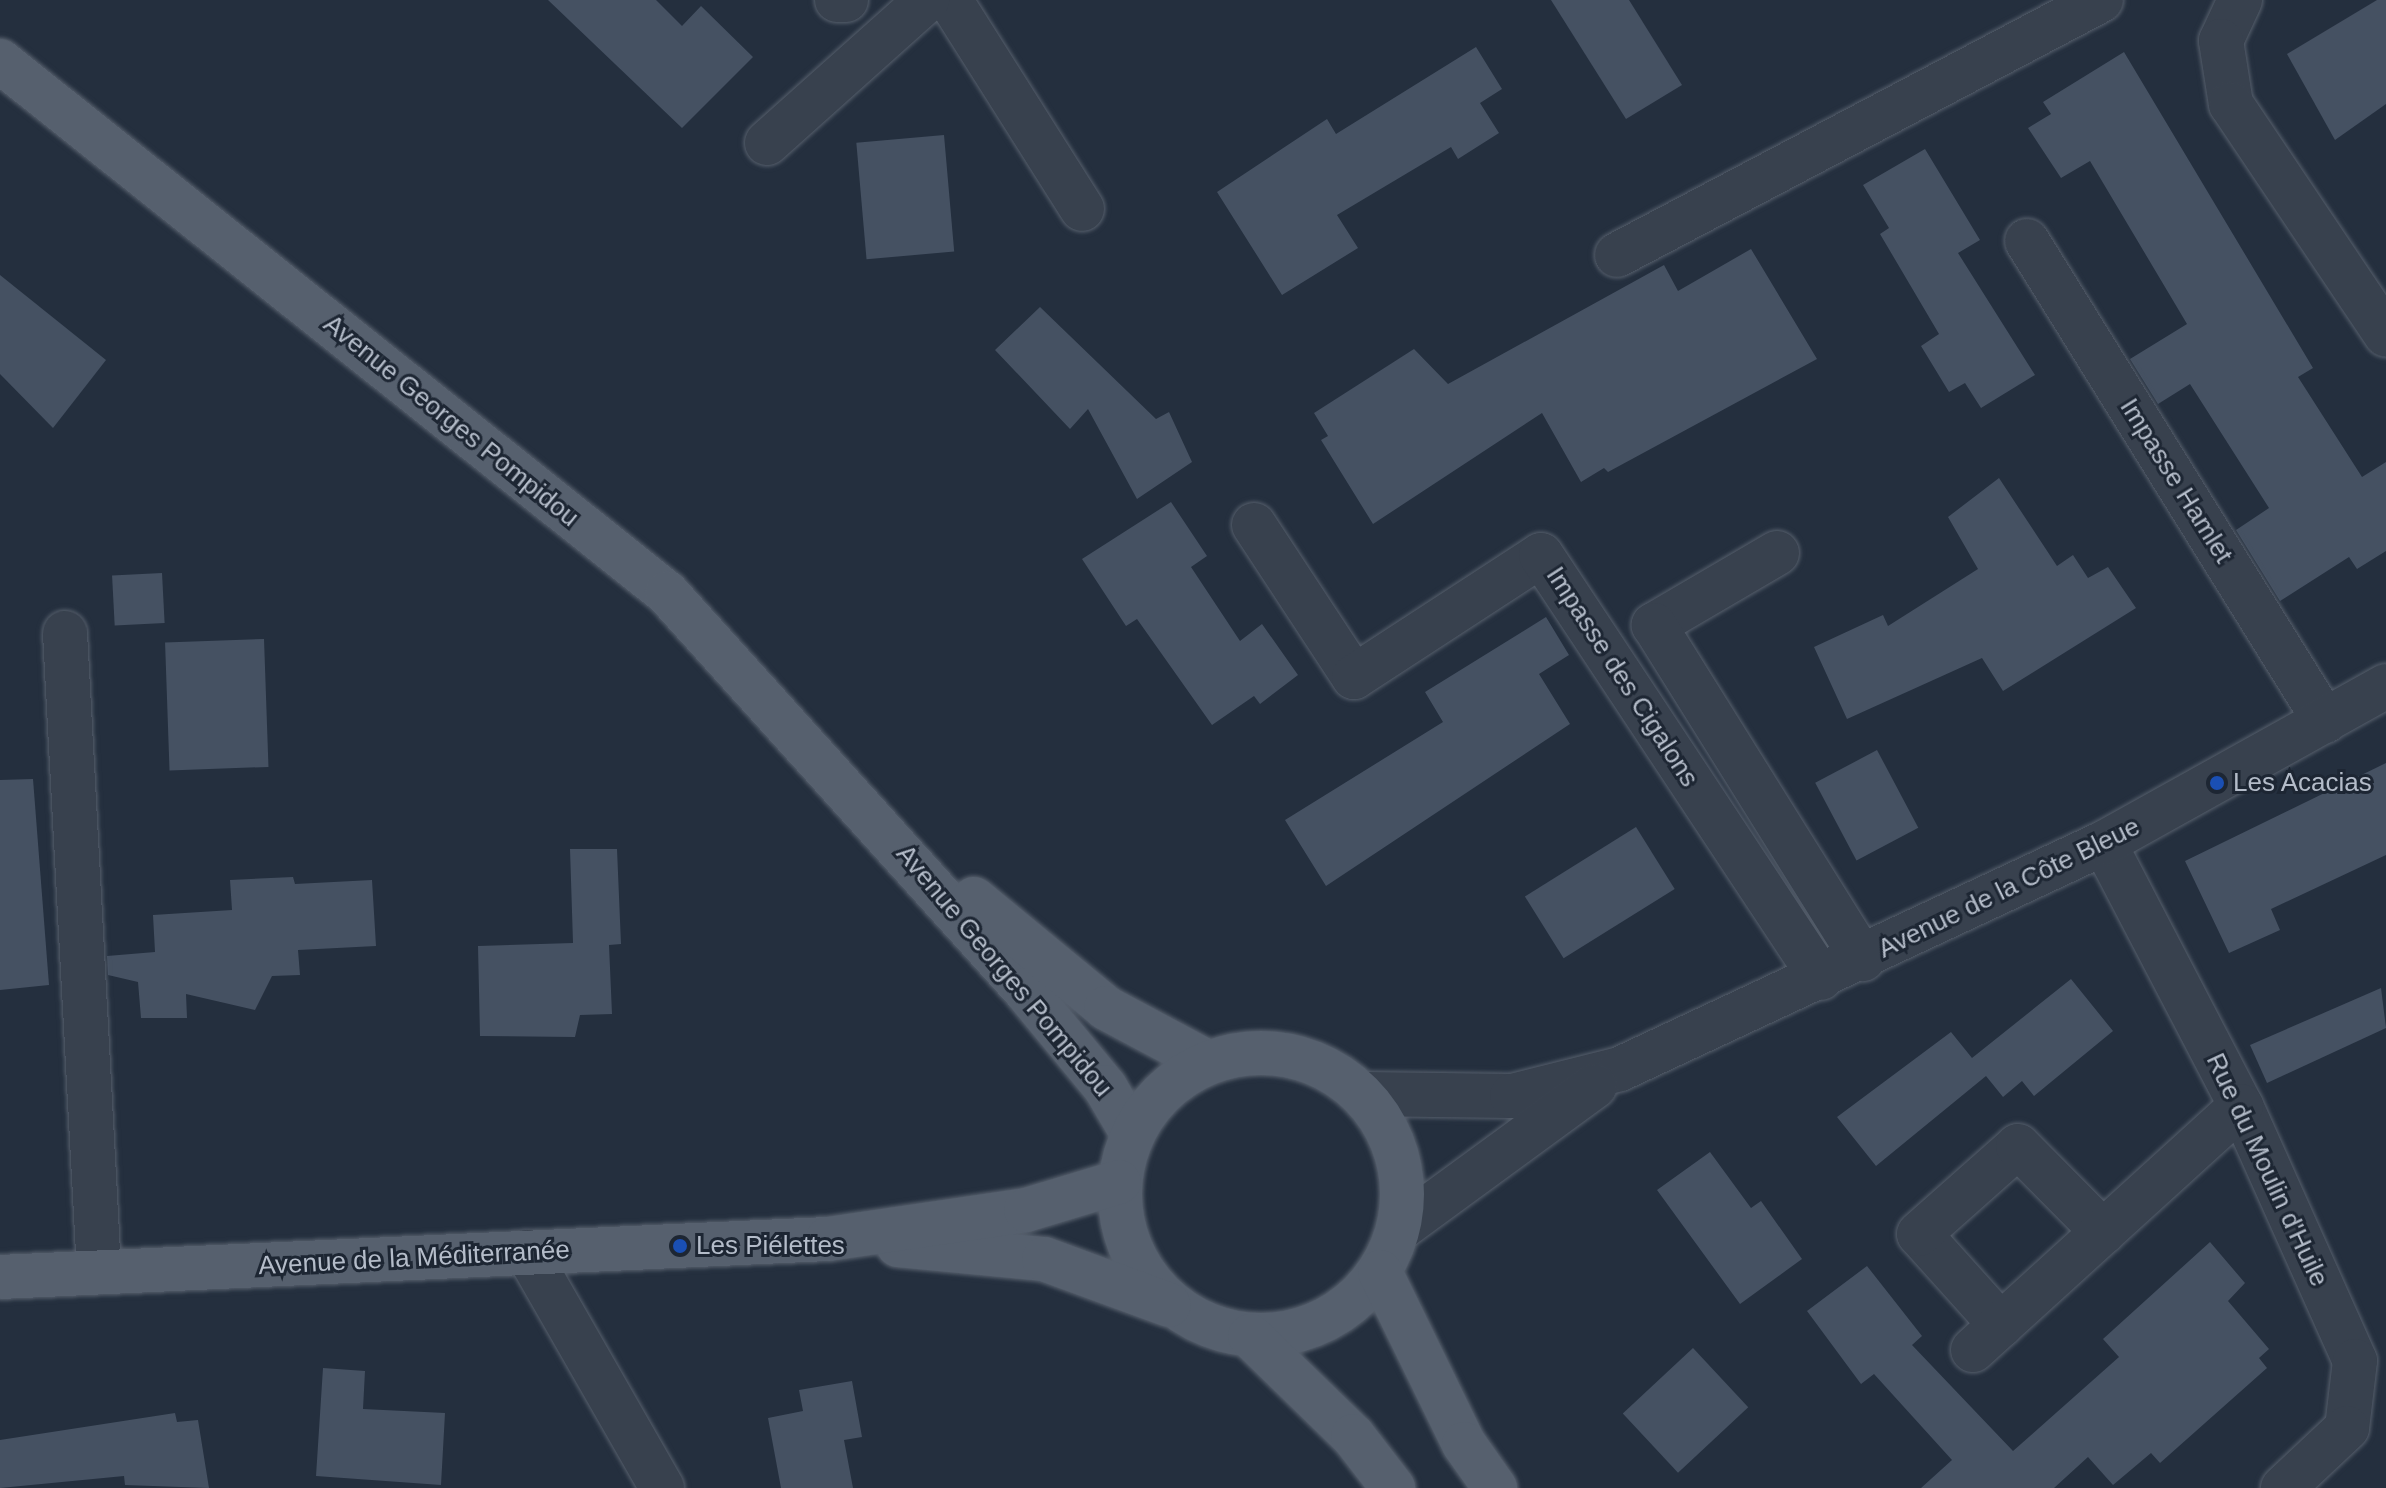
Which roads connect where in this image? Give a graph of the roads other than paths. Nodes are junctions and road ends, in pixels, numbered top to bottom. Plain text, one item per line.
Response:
1 (837, 0) edge
2 (846, 0) edge
3 (927, 0) edge
4 (950, 0) edge
5 (2101, 0) edge
6 (2240, 0) edge
7 (0, 61) edge
8 (767, 143) dead end
9 (1082, 209) dead end
10 (2027, 241) dead end
11 (1617, 255) dead end
12 (2386, 335) edge
13 (1254, 525) dead end
14 (1777, 553) dead end
15 (65, 633) dead end
16 (2386, 686) edge
17 (2325, 721) junction
18 (871, 813) junction
19 (2104, 843) junction
20 (1863, 959) junction
21 (1821, 978) junction
22 (1207, 1062) junction
23 (1620, 1069) junction
24 (1363, 1094) junction
25 (2241, 1106) junction
26 (1132, 1133) junction
27 (1119, 1182) junction
28 (1398, 1230) junction
29 (2103, 1232) junction
30 (828, 1239) junction
31 (527, 1252) junction
32 (99, 1272) junction
33 (1380, 1272) junction
34 (0, 1277) edge
35 (1174, 1306) junction
36 (1250, 1336) junction
37 (662, 1488) edge
38 (1393, 1488) edge
39 (1495, 1488) edge
40 (2283, 1488) edge

1 - 2 street
3 - 8 street
4 - 9 street
5 - 11 street
6 - 12 street
7 - 18 main road, Avenue Georges Pompidou
10 - 17 street, Impasse Hamlet
13 - 21 street, Impasse des Cigalons
14 - 20 street
15 - 32 street
16 - 17 street, Avenue de la Côte Bleue
17 - 19 street, Avenue de la Côte Bleue
18 - 22 main road, Avenue Georges Pompidou
18 - 26 main road, Avenue Georges Pompidou
19 - 20 street, Avenue de la Côte Bleue
19 - 25 street, Rue du Moulin d'Huile
20 - 21 street, Avenue de la Côte Bleue
21 - 23 street, Avenue de la Côte Bleue
22 - 24 main road
22 - 26 main road
23 - 24 street, Avenue de la Côte Bleue
23 - 28 street, Avenue de la Côte Bleue
24 - 28 main road
25 - 29 street
25 - 40 street, Rue du Moulin d'Huile
26 - 27 main road
27 - 30 main road, Avenue de la Méditerranée
27 - 35 main road
28 - 33 main road
29 - 29 street
30 - 31 main road, Avenue de la Méditerranée
30 - 35 main road, Avenue de la Méditerranée
31 - 32 main road, Avenue de la Méditerranée
31 - 37 street
32 - 34 main road, Avenue de la Méditerranée
33 - 36 main road
33 - 39 main road
35 - 36 main road
36 - 38 main road

